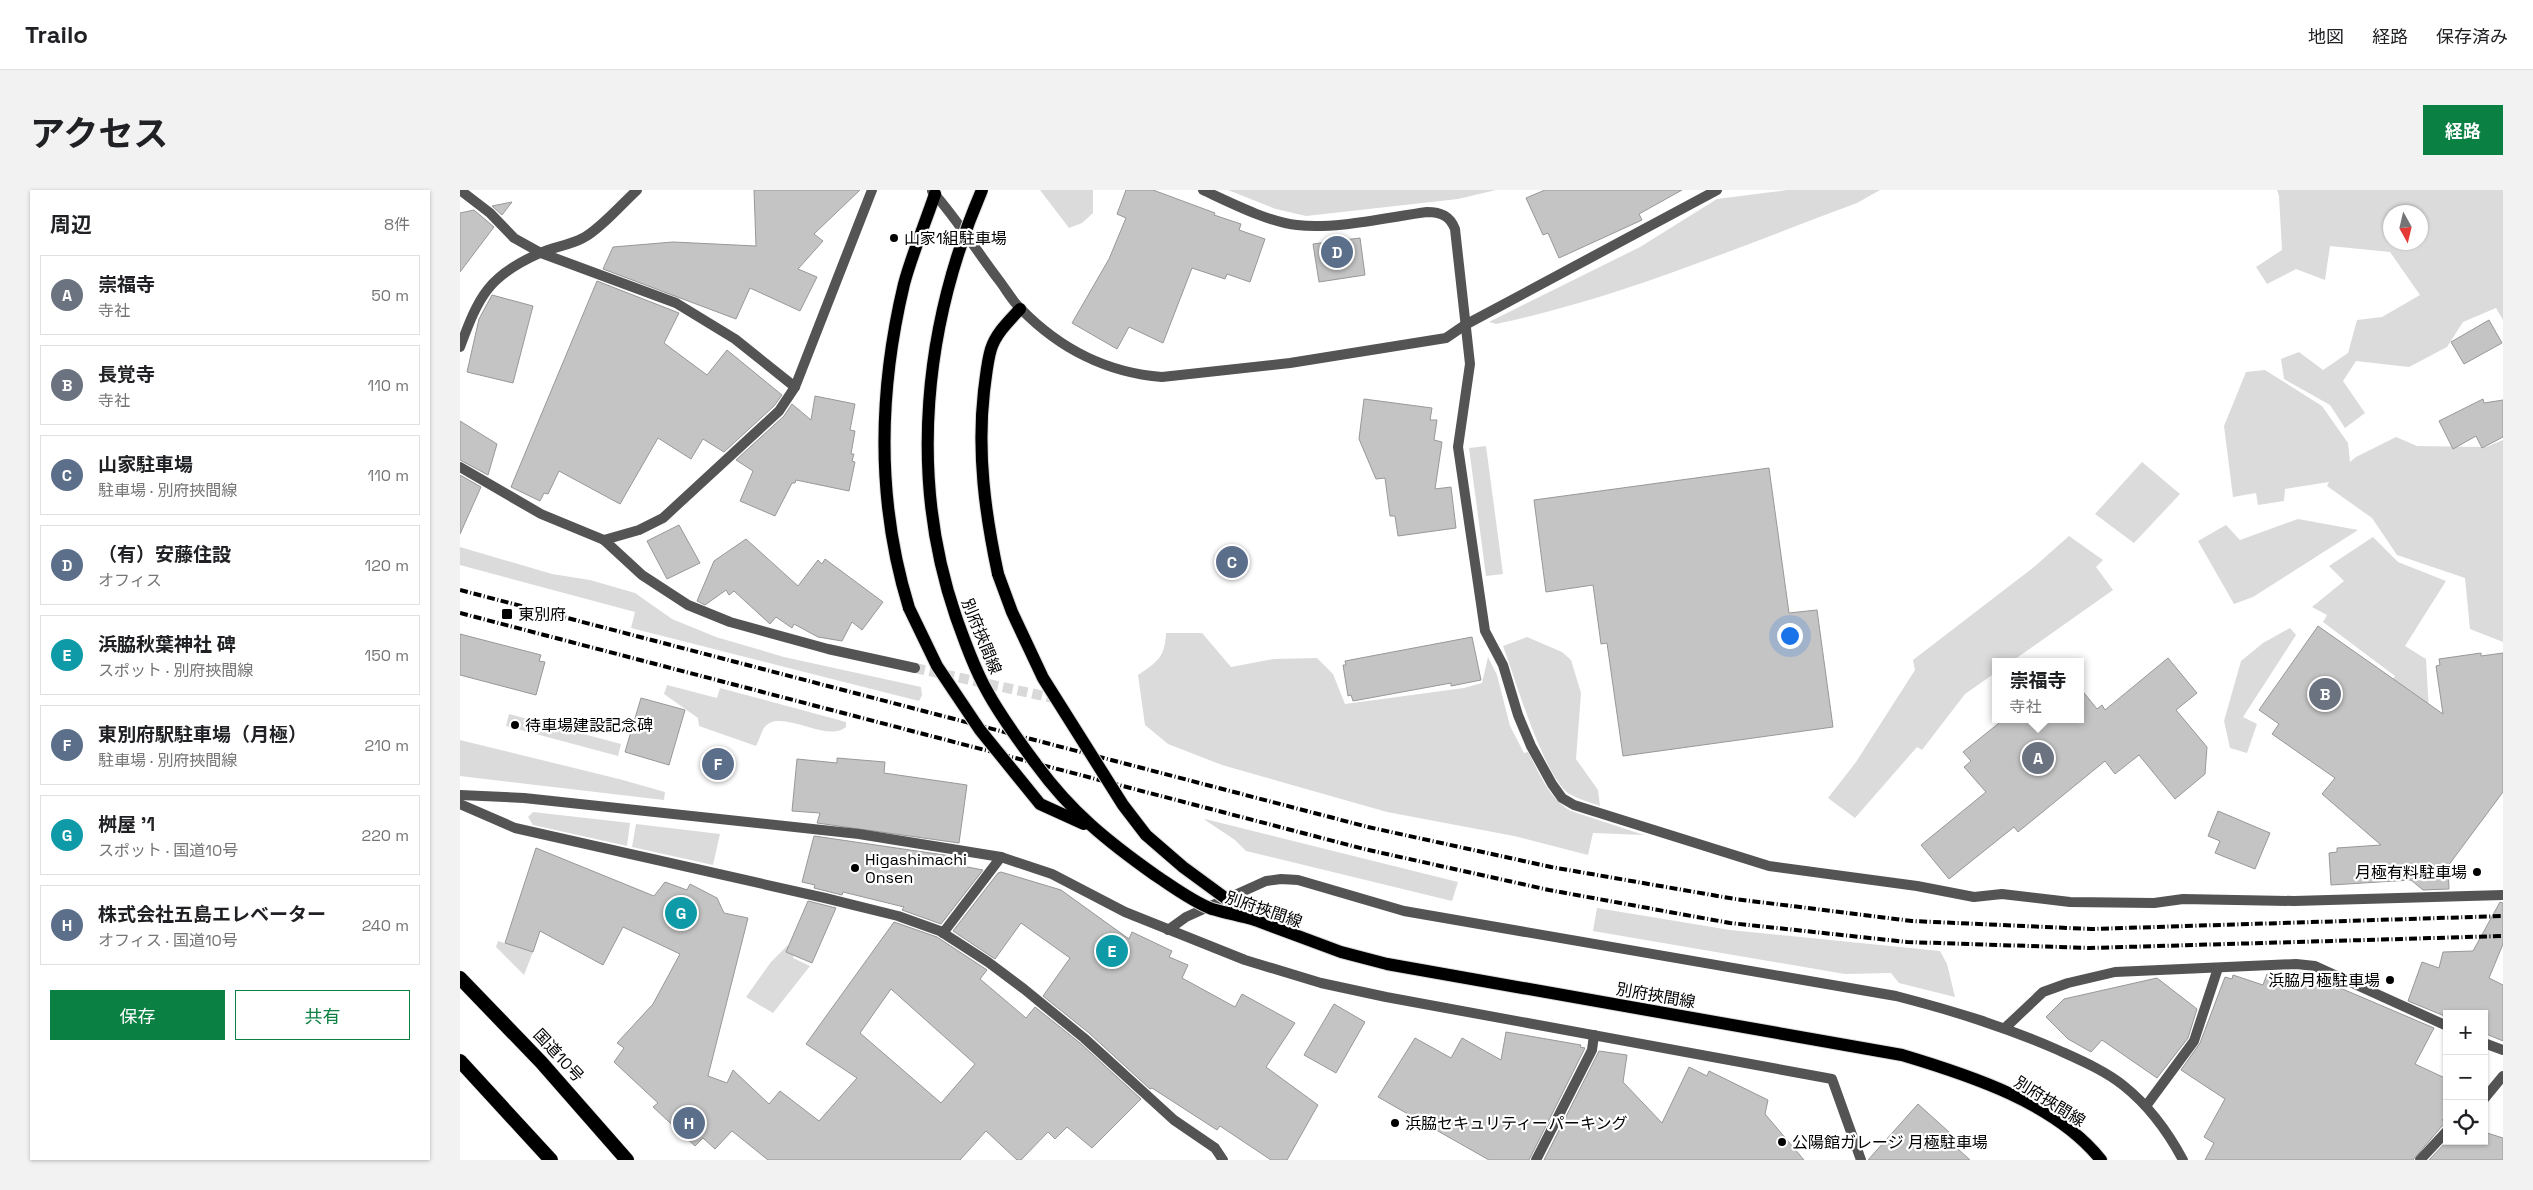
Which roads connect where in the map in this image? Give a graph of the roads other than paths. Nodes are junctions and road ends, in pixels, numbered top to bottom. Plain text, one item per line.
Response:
1 (460, 190) edge
2 (637, 190) edge
3 (872, 190) edge
4 (982, 190) edge
5 (1203, 190) edge
6 (1717, 190) edge
7 (933, 192) edge
8 (541, 253) junction
9 (1020, 309) junction
10 (1464, 326) junction
11 (460, 347) edge
12 (796, 387) junction
13 (460, 467) edge
14 (604, 540) junction
15 (915, 668) tunnel mouth
16 (460, 795) edge
17 (460, 804) edge
18 (1090, 827) junction
19 (1001, 857) junction
20 (2503, 895) edge
21 (1255, 920) junction
22 (1168, 930) junction
23 (944, 933) junction
24 (2218, 968) junction
25 (460, 978) edge
26 (2443, 1024) edge
27 (2006, 1027) junction
28 (1594, 1035) junction
29 (2488, 1044) edge
30 (2503, 1050) edge
31 (460, 1061) edge
32 (2503, 1076) edge
33 (2488, 1094) edge
34 (2146, 1106) junction
35 (2443, 1135) edge
36 (550, 1160) edge
37 (627, 1160) edge
38 (1223, 1160) edge
39 (1536, 1160) edge
40 (1861, 1160) edge
41 (2101, 1160) edge
42 (2183, 1160) edge
43 (2420, 1160) edge

1 - 8 street
2 - 8 street
3 - 12 street
4 - 18 main road, 別府挾間線, bridge
5 - 10 street
6 - 10 street
7 - 9 street
7 - 18 main road, bridge
8 - 11 street
8 - 12 street
9 - 10 street
9 - 21 main road, bridge
10 - 20 street
12 - 14 street
13 - 14 street
14 - 15 street
16 - 19 street
17 - 23 street
18 - 21 main road, 別府挾間線, bridge
19 - 22 street
19 - 23 street
21 - 41 main road, 別府挾間線
22 - 27 street
22 - 28 street
23 - 38 street
24 - 26 street
24 - 27 street
24 - 34 street
25 - 37 highway, 国道10号
27 - 34 street
28 - 39 street
28 - 40 street
29 - 30 street
31 - 36 highway
32 - 33 street
34 - 42 street
35 - 43 street

